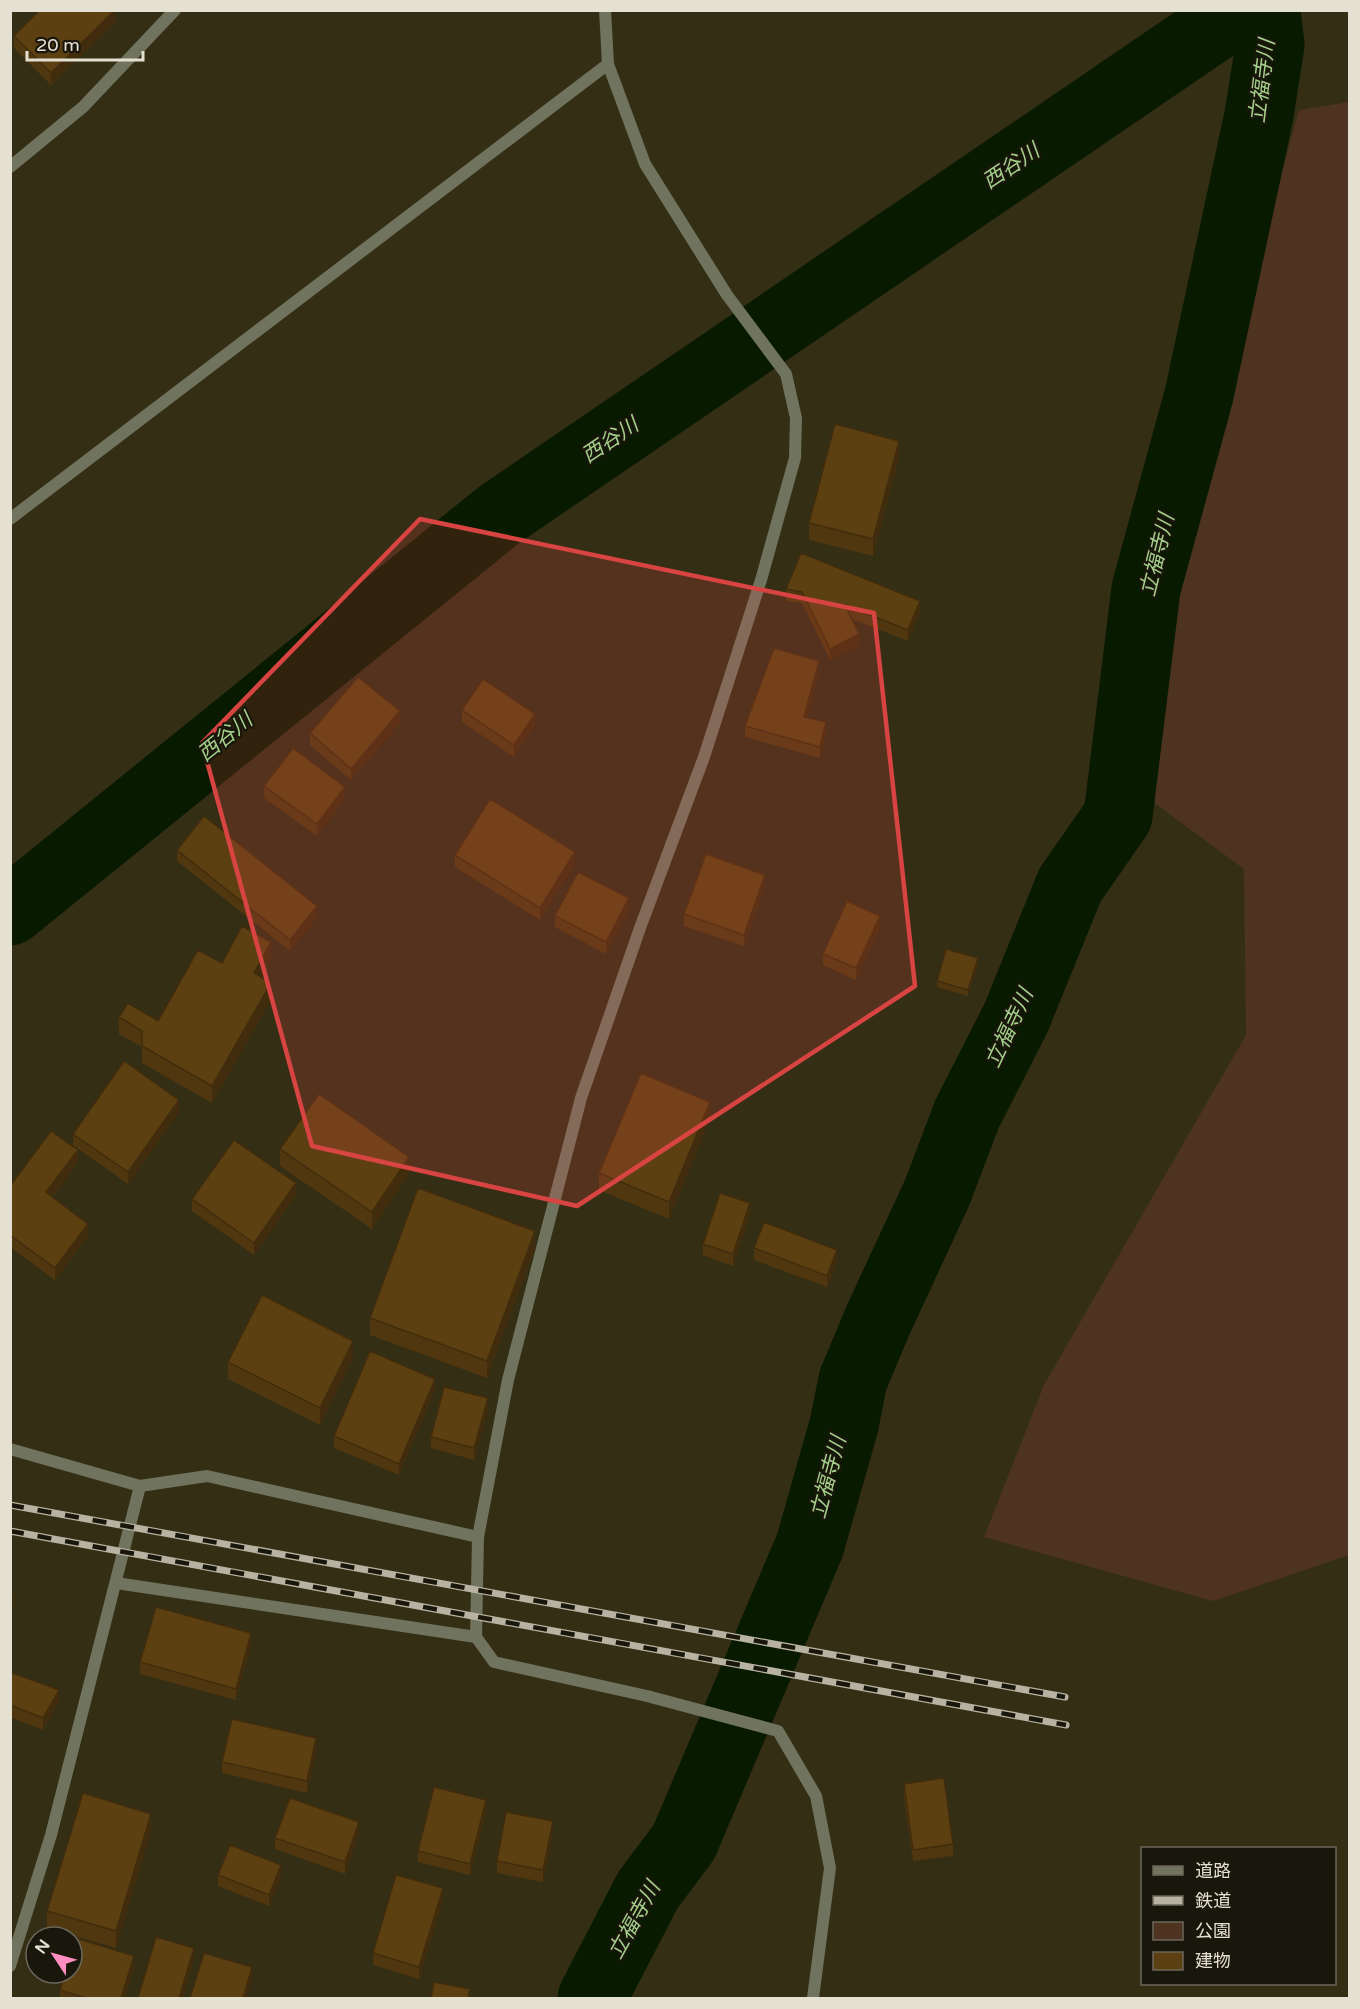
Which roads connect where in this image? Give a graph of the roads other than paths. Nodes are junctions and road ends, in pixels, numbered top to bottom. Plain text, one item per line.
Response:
1 (175, 10) edge
2 (605, 10) edge
3 (608, 64) junction
4 (10, 167) edge
5 (10, 519) edge
6 (10, 1449) edge
7 (140, 1486) junction
8 (478, 1537) junction
9 (116, 1584) junction
10 (476, 1637) junction
11 (10, 1966) edge
12 (813, 1998) edge

1 - 4 street
2 - 3 street
3 - 5 street
3 - 8 street
6 - 7 street
7 - 8 street
7 - 9 street
8 - 10 street
9 - 10 street
9 - 11 street
10 - 12 street

